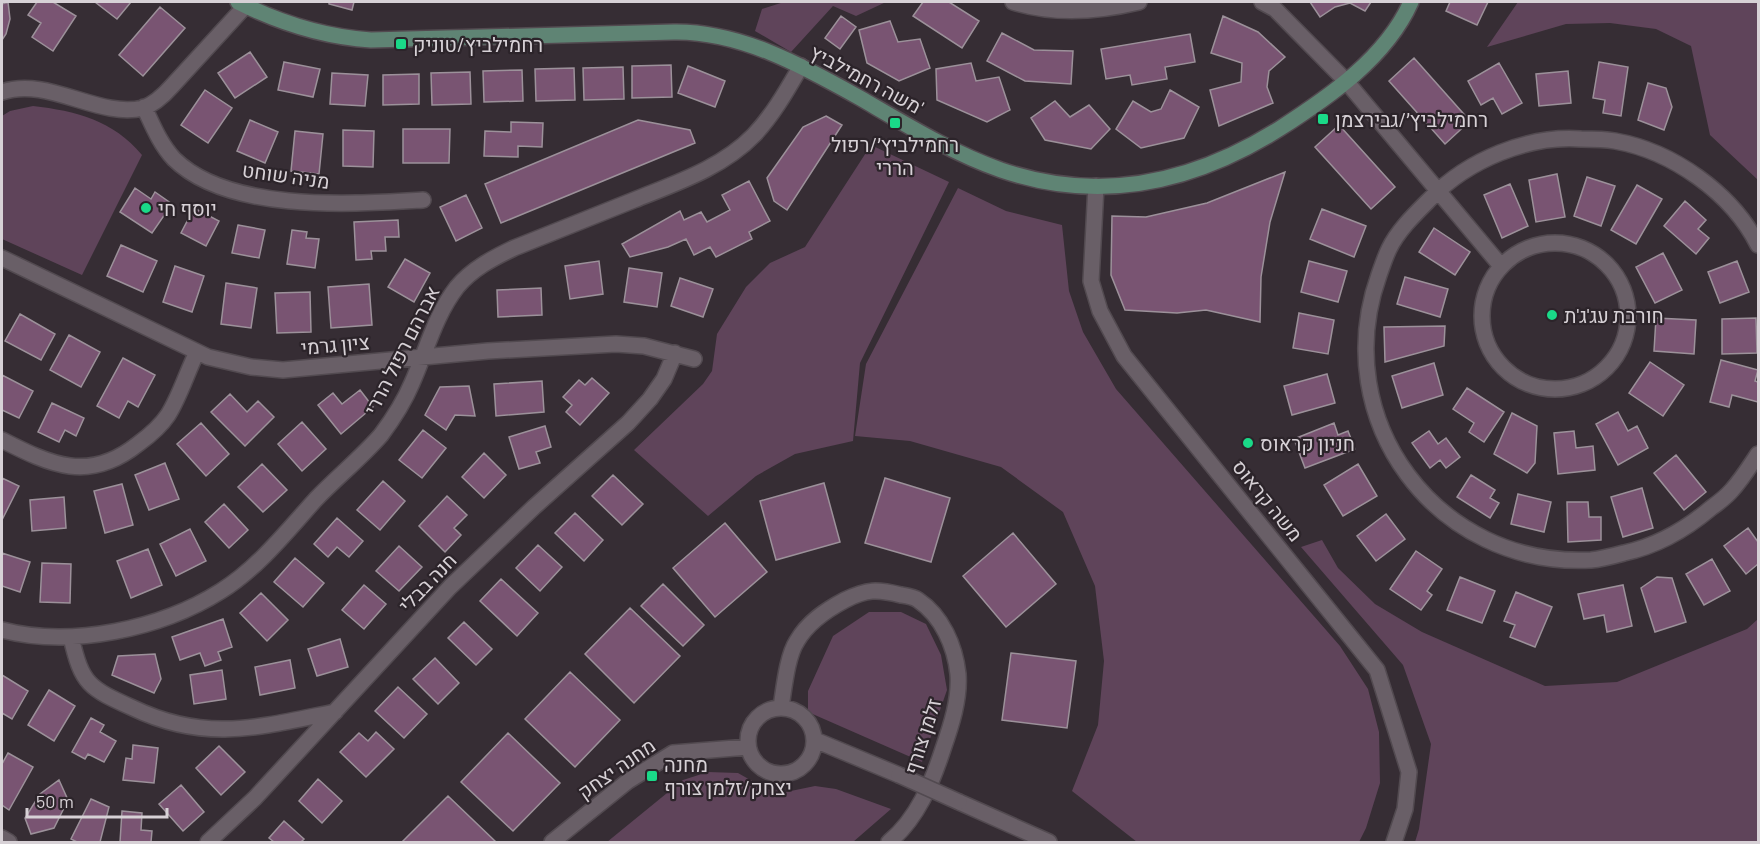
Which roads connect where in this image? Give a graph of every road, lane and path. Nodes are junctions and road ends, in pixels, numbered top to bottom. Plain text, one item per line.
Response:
1 (1012, 2) edge
2 (1139, 2) edge
3 (1262, 2) edge
4 (1411, 2) edge
5 (245, 3) edge
6 (801, 66) junction
7 (1346, 81) junction
8 (2, 92) edge
9 (144, 107) junction
10 (1096, 186) junction
11 (1439, 189) junction
12 (423, 200) dead end
13 (1758, 245) edge
14 (2, 258) edge
15 (1501, 266) junction
16 (197, 352) junction
17 (675, 353) junction
18 (423, 356) junction
19 (694, 358) dead end
20 (2, 440) edge
21 (1758, 454) edge
22 (2, 630) edge
23 (71, 637) junction
24 (781, 707) junction
25 (335, 712) junction
26 (815, 740) junction
27 (748, 747) junction
28 (2, 838) edge
29 (9, 843) edge
30 (208, 843) edge
31 (552, 843) edge
32 (889, 843) edge
33 (1049, 843) edge
34 (1394, 843) edge

1 - 2 street
3 - 7 street
4 - 7 street, משה רחמילביץ'
5 - 6 street, משה רחמילביץ'
5 - 9 street
6 - 10 street, משה רחמילביץ'
6 - 18 street, אברהם רפול הררי
7 - 10 street, משה רחמילביץ'
7 - 11 street
8 - 9 street
9 - 12 street, מניה שוחט
10 - 34 street, משה קראוס
11 - 13 street
11 - 15 street
11 - 21 street
14 - 16 street, ציון גרמי
15 - 15 street
16 - 18 street, ציון גרמי
16 - 20 street
17 - 18 street, ציון גרמי
17 - 19 street, ציון גרמי
17 - 25 street, חנה בבלי
18 - 23 street, אברהם רפול הררי
22 - 23 street, אברהם רפול הררי
23 - 25 street
24 - 26 street
24 - 27 street
24 - 32 street, זלמן צורף
25 - 30 street, חנה בבלי
26 - 27 street
26 - 33 street, bridge
27 - 31 street, מחנה יצחק
28 - 29 street

